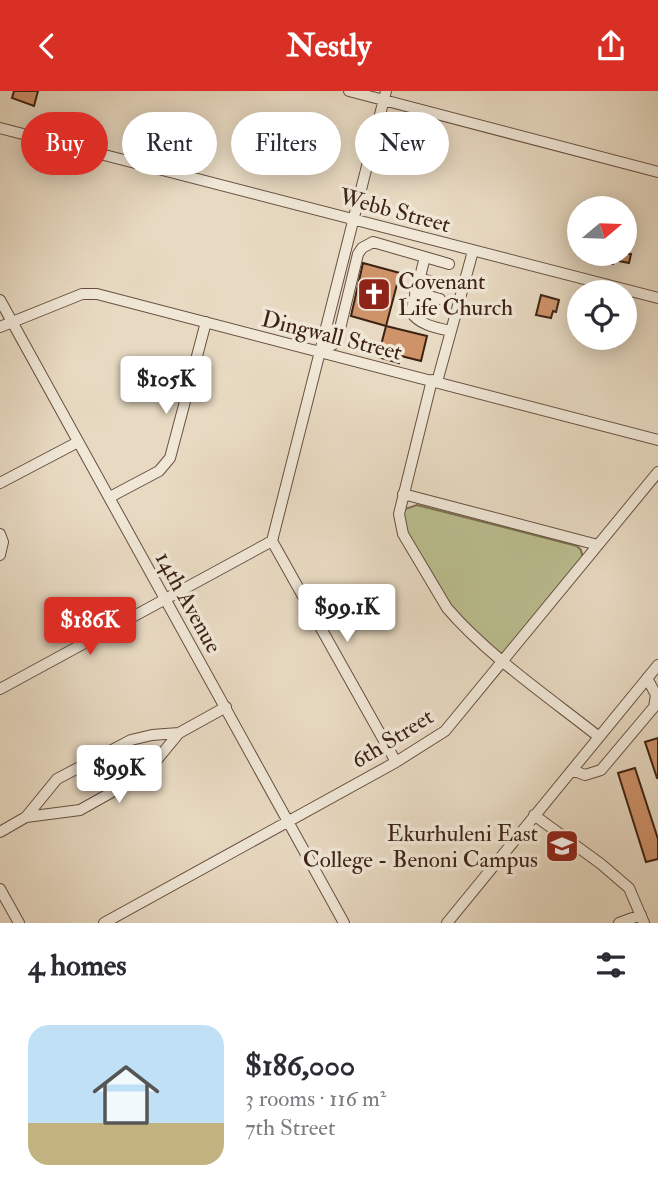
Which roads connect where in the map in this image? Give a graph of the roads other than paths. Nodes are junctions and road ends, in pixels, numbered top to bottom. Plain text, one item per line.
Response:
1 (349, 91) edge
2 (385, 95) edge
3 (0, 128) edge
4 (658, 172) edge
5 (354, 219) junction
6 (473, 251) junction
7 (425, 257) junction
8 (449, 264) dead end
9 (419, 278) junction
10 (443, 285) dead end
11 (415, 292) junction
12 (440, 299) dead end
13 (658, 299) edge
14 (0, 300) edge
15 (13, 323) junction
16 (206, 323) junction
17 (0, 327) edge
18 (451, 331) junction
19 (321, 348) junction
20 (435, 381) junction
21 (658, 440) edge
22 (78, 442) junction
23 (658, 472) edge
24 (0, 483) edge
25 (403, 494) junction
26 (110, 497) junction
27 (0, 534) edge
28 (272, 541) junction
29 (598, 545) junction
30 (0, 555) edge
31 (164, 598) junction
32 (503, 660) junction
33 (654, 674) edge
34 (0, 689) edge
35 (226, 707) junction
36 (179, 733) junction
37 (599, 737) junction
38 (396, 762) junction
39 (572, 770) junction
40 (534, 815) junction
41 (26, 817) junction
42 (288, 821) junction
43 (0, 832) edge
44 (0, 889) edge
45 (643, 919) edge
46 (19, 923) edge
47 (104, 923) edge
48 (344, 923) edge
49 (447, 923) edge
50 (619, 923) edge

1 - 2 street
2 - 4 street
2 - 5 street
3 - 5 street, Webb Street
5 - 6 street, Webb Street
5 - 19 street
6 - 13 street, Webb Street
6 - 18 street
7 - 8 street
7 - 9 street
7 - 19 street
9 - 10 street
9 - 11 street
11 - 12 street
11 - 18 street
14 - 15 street, 14th Avenue
15 - 16 street, Dingwall Street
15 - 17 street, Dingwall Street
15 - 22 street, 14th Avenue
16 - 19 street, Dingwall Street
16 - 26 street
18 - 20 street
19 - 20 street, Dingwall Street
19 - 28 street
20 - 21 street, Dingwall Street
20 - 25 street
22 - 24 street
22 - 26 street, 14th Avenue
23 - 29 street, 6th Street
25 - 29 street
25 - 32 street
26 - 31 street, 14th Avenue
27 - 30 street
28 - 31 street
28 - 38 street
29 - 32 street, 6th Street
31 - 34 street
31 - 35 street, 14th Avenue
32 - 37 street
32 - 38 street, 6th Street
33 - 37 street
33 - 39 street
35 - 36 street
35 - 42 street, 14th Avenue
36 - 41 street
36 - 41 street
37 - 39 street
38 - 42 street, 6th Street
39 - 40 street
40 - 45 street
40 - 49 street
41 - 43 street
42 - 47 street, 6th Street
42 - 48 street, 14th Avenue
44 - 46 street
45 - 50 street

